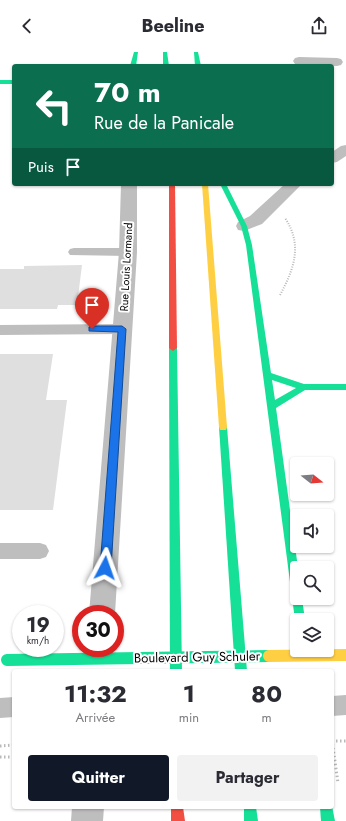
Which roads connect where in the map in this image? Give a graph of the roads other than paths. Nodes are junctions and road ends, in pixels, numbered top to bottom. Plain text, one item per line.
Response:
1 (136, 52) edge
2 (165, 52) edge
3 (196, 52) edge
4 (342, 58) edge
5 (299, 61) dead end
6 (134, 64) edge
7 (166, 64) edge
8 (198, 64) edge
9 (344, 74) dead end
10 (0, 82) edge
11 (12, 82) edge
12 (129, 186) edge
13 (172, 186) edge
14 (205, 186) edge
15 (224, 186) edge
16 (292, 186) edge
17 (244, 226) junction
18 (74, 252) dead end
19 (128, 252) junction
20 (122, 329) junction
21 (0, 330) edge
22 (268, 375) junction
23 (304, 387) junction
24 (346, 387) edge
25 (272, 406) junction
26 (0, 551) edge
27 (40, 551) dead end
28 (293, 561) edge
29 (103, 605) edge
30 (346, 655) edge
31 (99, 657) edge
32 (306, 657) edge
33 (4, 660) edge
34 (306, 664) dead end
35 (98, 669) edge
36 (176, 669) edge
37 (241, 669) edge
38 (334, 706) edge
39 (346, 706) edge
40 (88, 809) edge
41 (178, 809) edge
42 (250, 809) edge
43 (326, 809) edge
44 (87, 821) edge
45 (178, 821) edge
46 (252, 821) edge
47 (328, 821) edge

1 - 6 main road
2 - 7 main road
3 - 8 main road
4 - 5 street
4 - 9 street
10 - 11 main road
12 - 19 street, Rue Louis Lormand
13 - 36 main road
14 - 37 main road
15 - 17 main road
16 - 17 street
17 - 22 main road
18 - 19 lane
19 - 20 street, Rue Louis Lormand
20 - 21 lane
20 - 29 street, Rue Louis Lormand
22 - 23 main road
22 - 25 main road
23 - 24 main road
23 - 25 main road
25 - 28 main road
26 - 27 lane
30 - 33 main road, Boulevard Guy Schuler, bridge
31 - 35 street
32 - 34 main road
38 - 39 lane
40 - 44 street
41 - 45 main road
42 - 46 main road
43 - 47 main road

